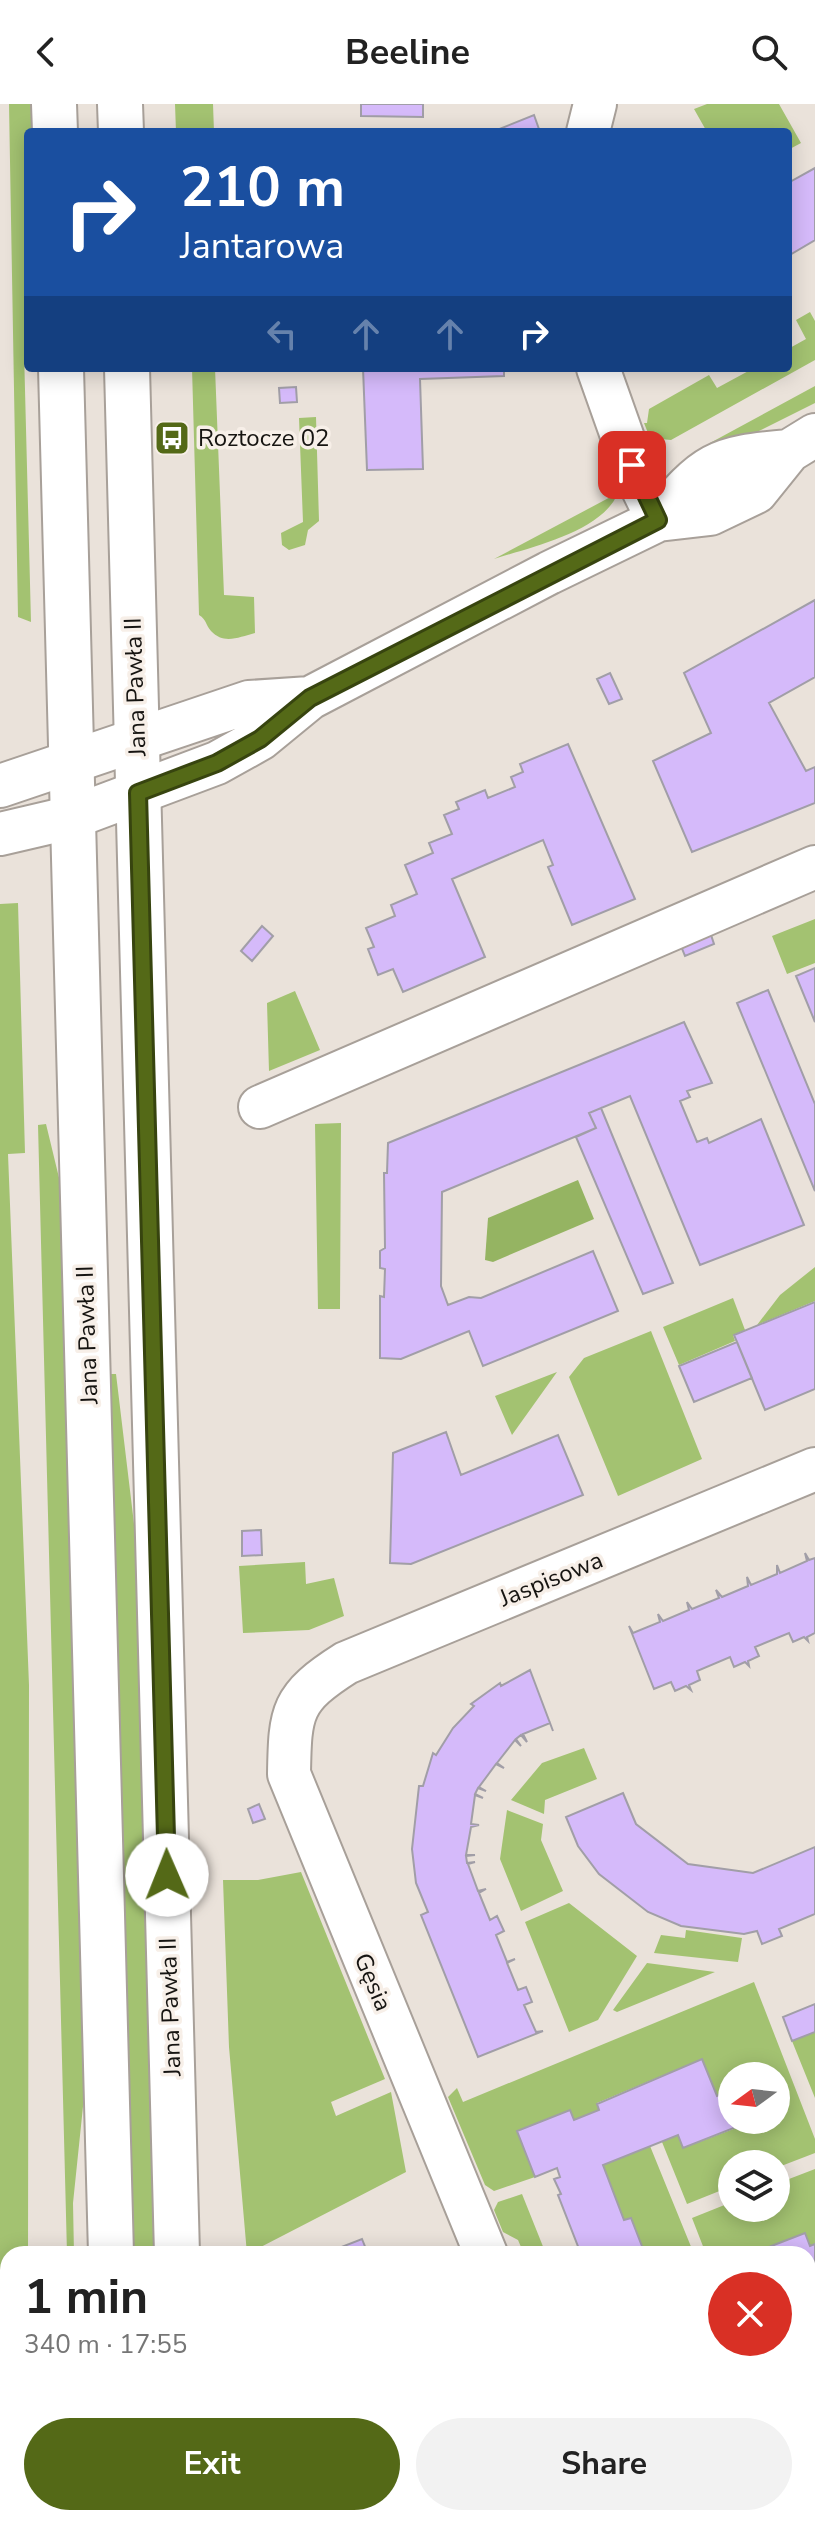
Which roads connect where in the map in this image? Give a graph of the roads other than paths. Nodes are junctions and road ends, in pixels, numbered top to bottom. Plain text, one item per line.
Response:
1 (54, 104) edge
2 (120, 104) edge
3 (595, 104) edge
4 (55, 128) edge
5 (121, 128) edge
6 (589, 128) edge
7 (61, 372) edge
8 (127, 372) edge
9 (599, 372) edge
10 (802, 443) edge
11 (658, 520) junction
12 (310, 698) junction
13 (136, 741) junction
14 (72, 764) junction
15 (0, 786) edge
16 (138, 793) junction
17 (73, 817) junction
18 (0, 834) edge
19 (815, 867) edge
20 (260, 1107) dead end
21 (815, 1469) edge
22 (297, 1704) joint
23 (111, 2246) edge
24 (177, 2246) edge
25 (483, 2246) edge

1 - 4 main road
2 - 5 main road
3 - 6 street
7 - 14 main road, Jana Pawła II
8 - 13 main road, Jana Pawła II
9 - 11 street
10 - 11 street
11 - 12 street
12 - 13 street
12 - 16 street
13 - 14 street
13 - 16 main road, Jana Pawła II
14 - 15 street
14 - 17 main road, Jana Pawła II
16 - 17 street
16 - 24 main road, Jana Pawła II
17 - 18 street
17 - 23 main road, Jana Pawła II
19 - 20 street
21 - 22 street, Jaspisowa
22 - 25 street, Gęsia

